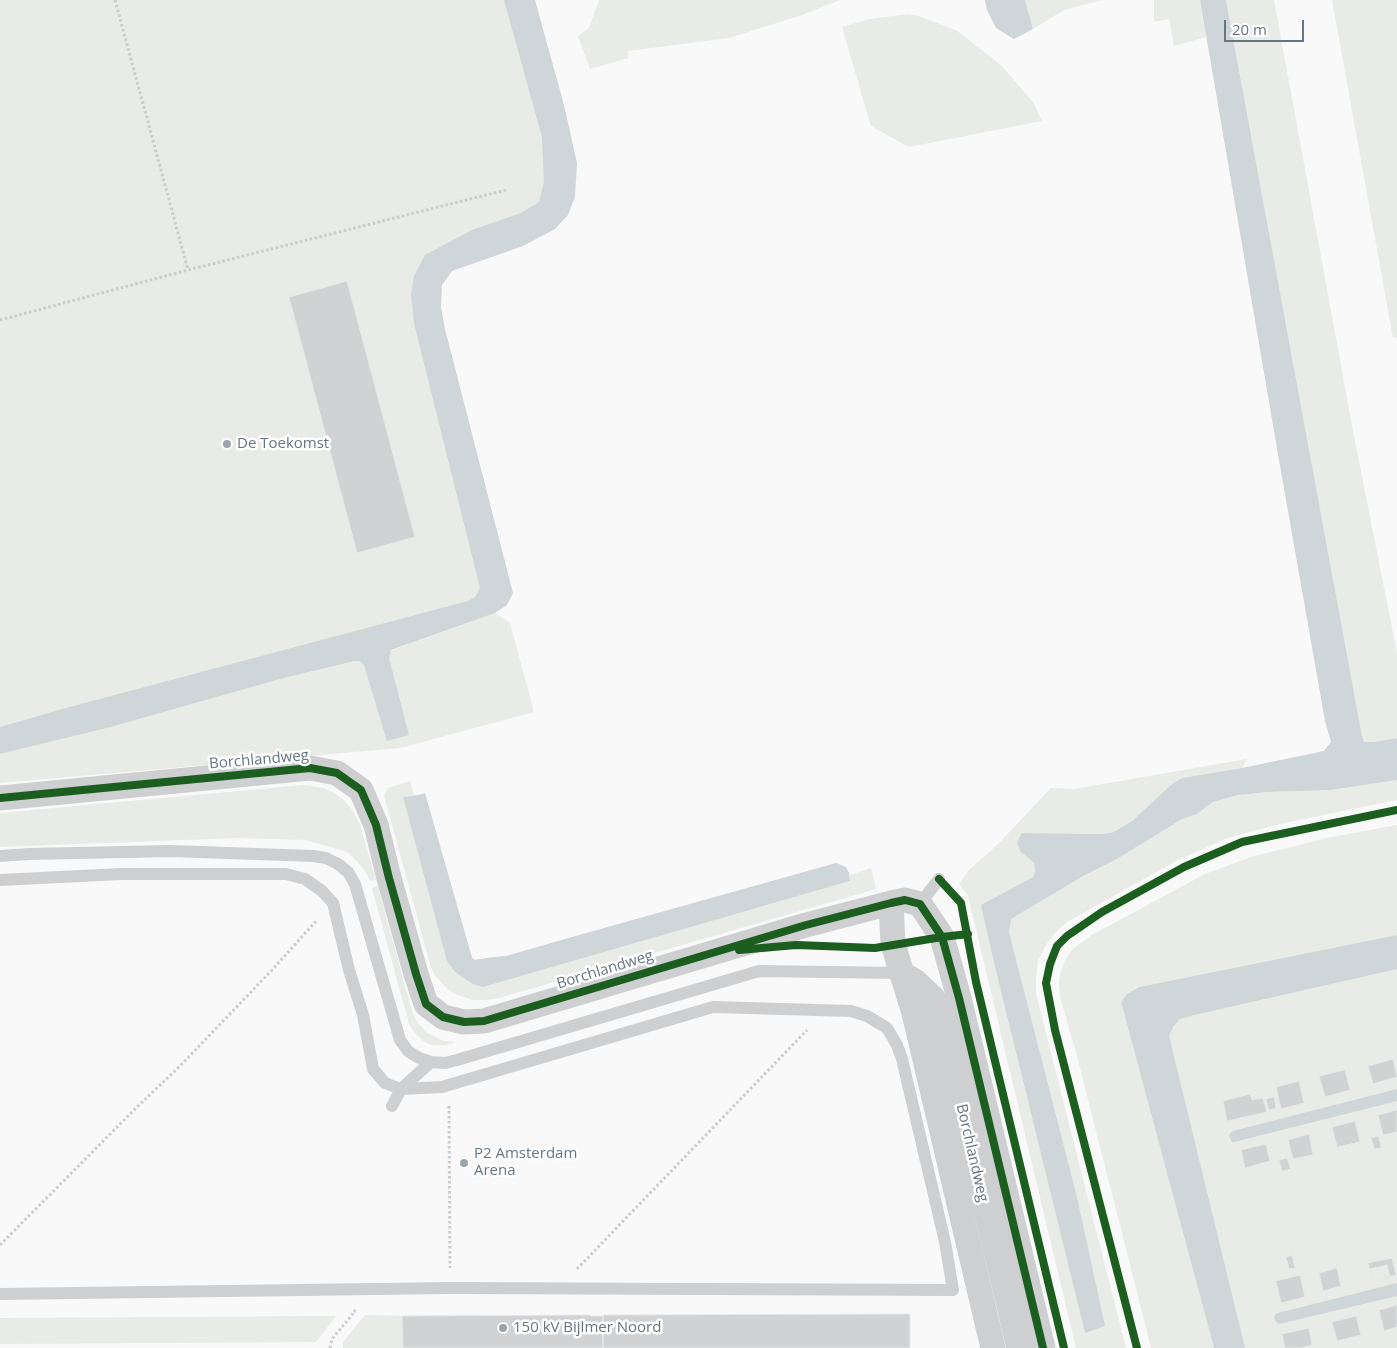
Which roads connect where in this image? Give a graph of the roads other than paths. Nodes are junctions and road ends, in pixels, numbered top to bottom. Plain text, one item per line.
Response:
1 (0, 798) edge
2 (0, 856) edge
3 (940, 879) dead end
4 (0, 880) edge
5 (891, 903) junction
6 (920, 904) junction
7 (901, 973) junction
8 (431, 1062) junction
9 (401, 1089) junction
10 (392, 1106) dead end
11 (0, 1294) edge
12 (993, 1348) edge
13 (1019, 1348) edge
14 (1043, 1348) edge

1 - 5 street, Borchlandweg
2 - 8 lane
3 - 6 lane
4 - 9 lane
5 - 6 street, Borchlandweg
5 - 7 street, Borchlandweg
6 - 14 street, Borchlandweg
7 - 8 lane
7 - 12 street, Borchlandweg
7 - 13 street, Borchlandweg
8 - 9 lane
9 - 10 lane
9 - 11 lane

